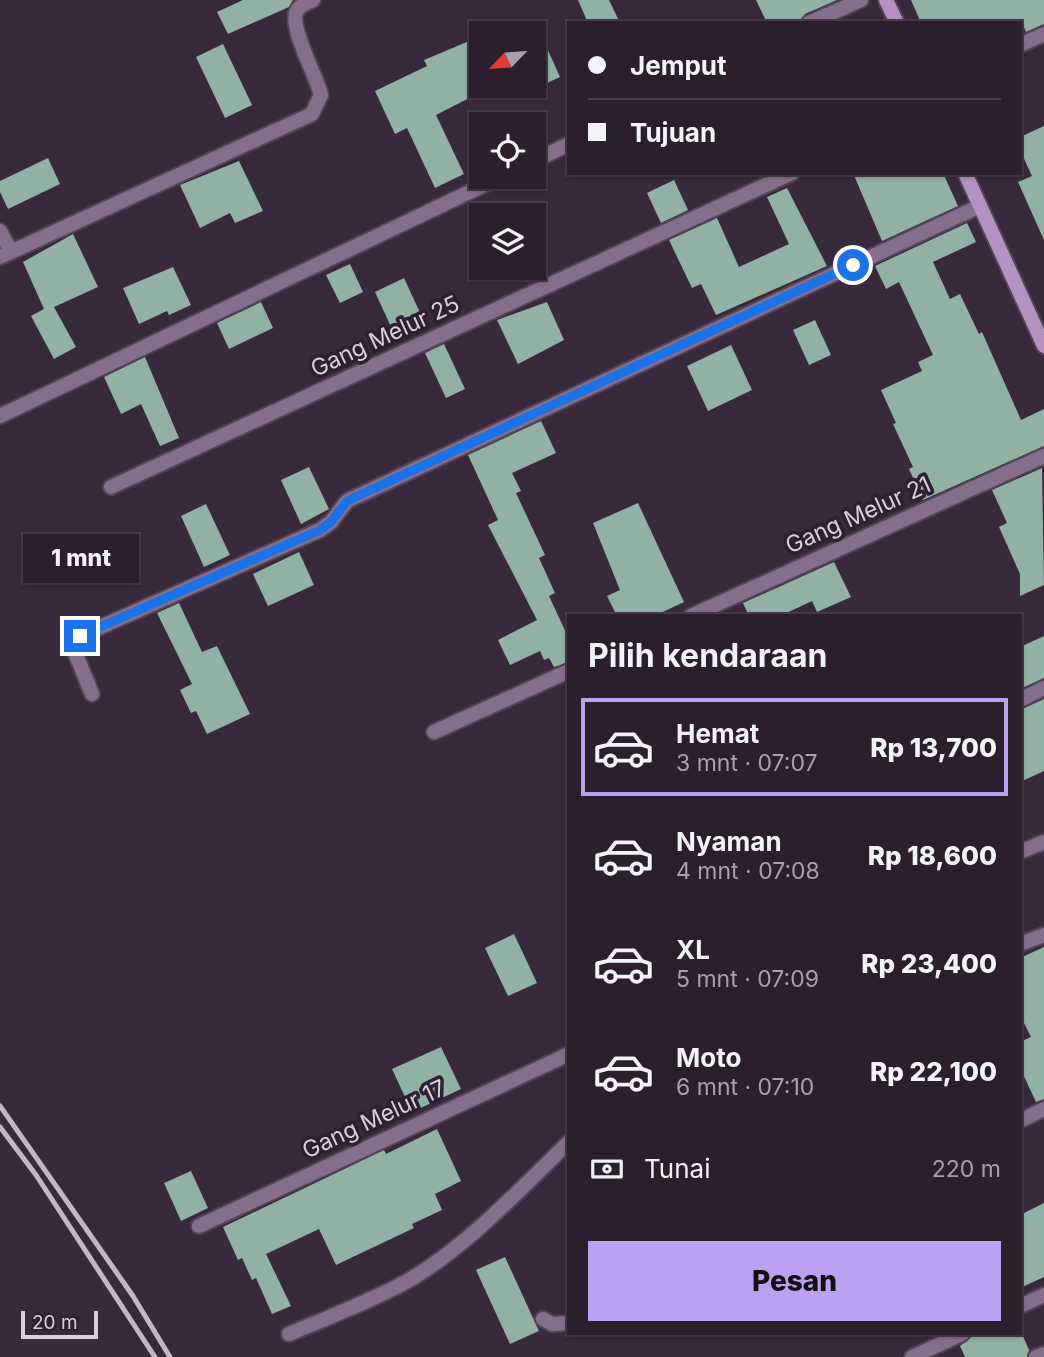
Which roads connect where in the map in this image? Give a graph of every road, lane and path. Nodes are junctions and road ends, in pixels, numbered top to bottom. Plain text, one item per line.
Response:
1 (313, 0) edge
2 (861, 0) edge
3 (886, 0) edge
4 (814, 21) edge
5 (896, 21) edge
6 (1044, 34) edge
7 (1022, 43) edge
8 (567, 145) edge
9 (546, 155) edge
10 (788, 175) edge
11 (966, 175) edge
12 (476, 189) edge
13 (980, 206) junction
14 (0, 231) edge
15 (6, 255) edge
16 (1044, 346) edge
17 (0, 416) edge
18 (1044, 456) edge
19 (111, 488) dead end
20 (695, 614) edge
21 (567, 672) edge
22 (1044, 688) edge
23 (92, 694) dead end
24 (1022, 699) edge
25 (434, 732) dead end
26 (1044, 842) edge
27 (1022, 851) edge
28 (1044, 935) edge
29 (1022, 943) edge
30 (567, 1055) edge
31 (1044, 1109) edge
32 (1022, 1120) edge
33 (567, 1144) edge
34 (199, 1226) dead end
35 (1044, 1295) edge
36 (1022, 1305) edge
37 (543, 1319) dead end
38 (567, 1323) edge
39 (289, 1334) dead end
40 (960, 1335) edge
41 (1044, 1354) edge
42 (912, 1357) edge
43 (1036, 1357) edge

1 - 15 street
2 - 4 street
3 - 5 street
6 - 7 street
8 - 9 street
10 - 19 street, Gang Melur 25
11 - 13 street
12 - 17 street
13 - 16 street
13 - 23 street
14 - 15 street
18 - 20 street, Gang Melur 21
21 - 25 street
22 - 24 street
26 - 27 street
28 - 29 street
30 - 34 street, Gang Melur 17
31 - 32 street
33 - 39 street
35 - 36 street
37 - 38 street
40 - 42 street
41 - 43 street

